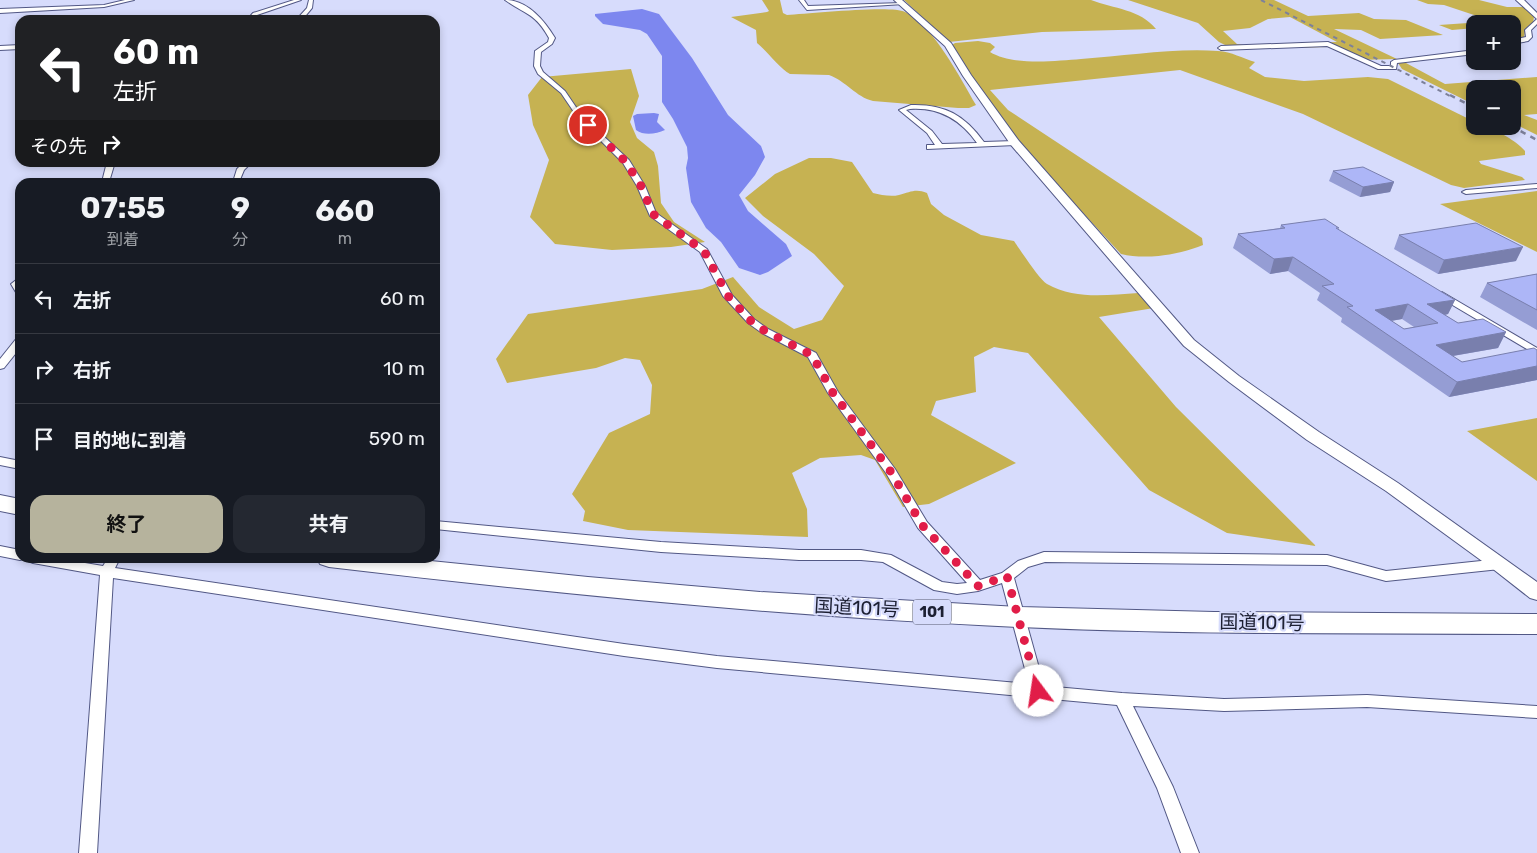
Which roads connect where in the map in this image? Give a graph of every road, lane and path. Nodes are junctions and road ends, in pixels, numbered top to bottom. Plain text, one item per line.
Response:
1 (132, 0) edge
2 (299, 0) edge
3 (311, 0) edge
4 (507, 0) edge
5 (801, 0) edge
6 (829, 0) edge
7 (863, 0) edge
8 (1520, 0) edge
9 (900, 2) edge
10 (868, 6) junction
11 (835, 7) junction
12 (1534, 10) edge
13 (0, 11) edge
14 (254, 15) edge
15 (303, 15) edge
16 (1537, 17) edge
17 (1537, 21) edge
18 (1521, 41) edge
19 (15, 47) edge
20 (0, 48) edge
21 (1221, 48) dead end
22 (1466, 53) edge
23 (1014, 143) junction
24 (982, 145) junction
25 (930, 147) dead end
26 (940, 147) junction
27 (243, 167) edge
28 (238, 178) edge
29 (1537, 186) edge
30 (1466, 192) dead end
31 (1434, 291) edge
32 (15, 347) edge
33 (1537, 352) edge
34 (0, 366) edge
35 (0, 461) edge
36 (15, 464) edge
37 (0, 503) edge
38 (15, 506) edge
39 (440, 525) edge
40 (0, 551) edge
41 (15, 554) edge
42 (59, 563) edge
43 (111, 563) edge
44 (369, 563) edge
45 (1500, 564) junction
46 (106, 572) junction
47 (1007, 576) junction
48 (978, 586) junction
49 (1537, 593) edge
50 (1019, 617) junction
51 (1537, 624) edge
52 (1038, 691) junction
53 (1122, 699) junction
54 (1537, 712) edge
55 (88, 853) edge
56 (1190, 853) edge

1 - 13 street
2 - 14 street
3 - 15 street
4 - 48 street
5 - 11 street
6 - 11 street
7 - 10 street
8 - 12 street
9 - 10 street
9 - 23 street
10 - 11 street
12 - 16 street
17 - 18 street
19 - 20 street
21 - 22 street
23 - 24 street
23 - 45 street
24 - 26 street
24 - 26 street
25 - 26 street
27 - 28 street
29 - 30 street
31 - 33 street
32 - 34 street
35 - 36 street
37 - 38 highway
39 - 48 street
40 - 41 street
42 - 46 street
43 - 46 street
44 - 50 highway, 国道101号 / 101
45 - 47 street
45 - 49 street
46 - 52 street
46 - 55 street
47 - 48 street
47 - 50 street
50 - 51 highway, 国道101号 / 101
50 - 52 street
52 - 53 street
53 - 54 street
53 - 56 street

